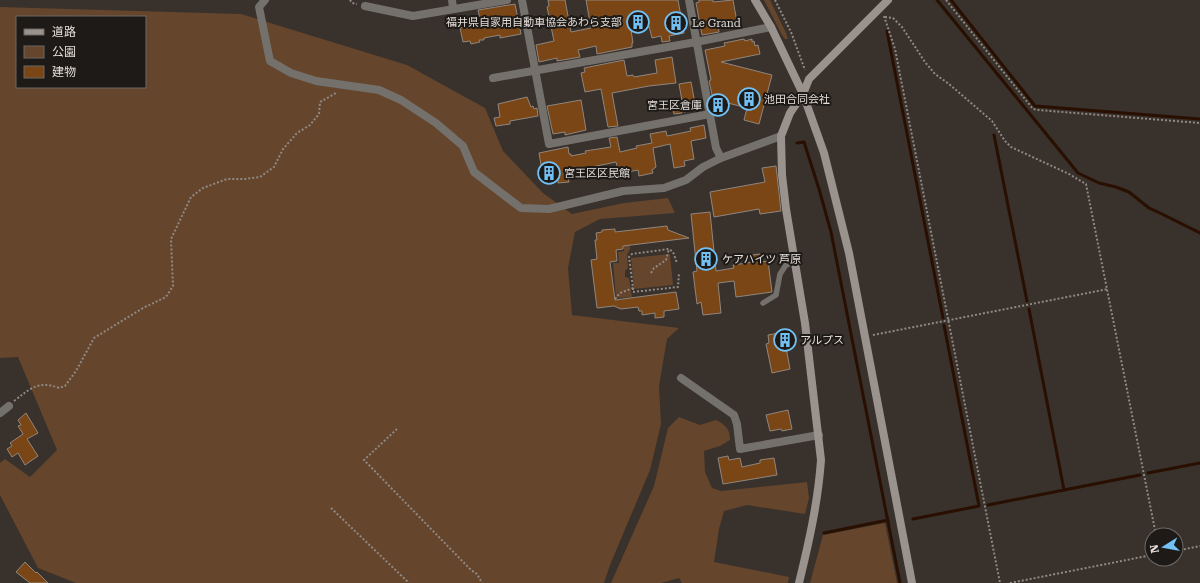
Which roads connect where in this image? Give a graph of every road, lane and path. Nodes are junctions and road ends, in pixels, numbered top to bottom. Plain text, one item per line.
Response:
1 (265, 0) edge
2 (507, 0) edge
3 (522, 0) edge
4 (689, 0) edge
5 (755, 0) edge
6 (775, 0) edge
7 (888, 0) edge
8 (946, 0) edge
9 (453, 4) edge
10 (365, 6) dead end
11 (878, 9) junction
12 (885, 16) junction
13 (771, 27) junction
14 (696, 42) junction
15 (535, 70) junction
16 (493, 78) dead end
17 (809, 79) junction
18 (347, 86) junction
19 (803, 94) junction
20 (710, 114) junction
21 (1200, 123) edge
22 (781, 136) junction
23 (721, 158) junction
24 (669, 249) junction
25 (796, 261) junction
26 (677, 263) dead end
27 (651, 273) dead end
28 (679, 273) dead end
29 (633, 288) junction
30 (1108, 289) junction
31 (615, 299) dead end
32 (763, 303) dead end
33 (948, 322) junction
34 (866, 337) junction
35 (681, 378) dead end
36 (9, 406) joint
37 (0, 413) edge
38 (397, 429) dead end
39 (819, 435) junction
40 (331, 508) dead end
41 (1154, 527) edge
42 (1200, 546) edge
43 (1184, 549) edge
44 (1144, 557) edge
45 (409, 583) edge
46 (482, 583) edge
47 (799, 583) edge
48 (912, 583) edge
49 (1000, 583) edge
50 (1010, 583) edge

1 - 18 street
2 - 9 street
3 - 15 street
4 - 14 street
5 - 13 street
6 - 17 path
7 - 11 street
8 - 21 path
9 - 10 street
11 - 12 path
11 - 17 street
12 - 30 path
12 - 33 path
13 - 14 street
13 - 19 street
14 - 15 street
14 - 20 street
15 - 16 street
15 - 20 street
17 - 19 street
18 - 23 street
18 - 36 path
19 - 22 street
19 - 34 street
20 - 23 street
22 - 23 street
22 - 25 street
24 - 26 path
24 - 27 path
24 - 29 path
25 - 32 lane
25 - 39 street
28 - 29 path
29 - 31 path
30 - 33 path
30 - 41 path
33 - 34 path
33 - 49 path
34 - 48 street
35 - 39 street
36 - 37 street
38 - 46 path
39 - 47 street
40 - 45 path
42 - 43 path
44 - 50 path

